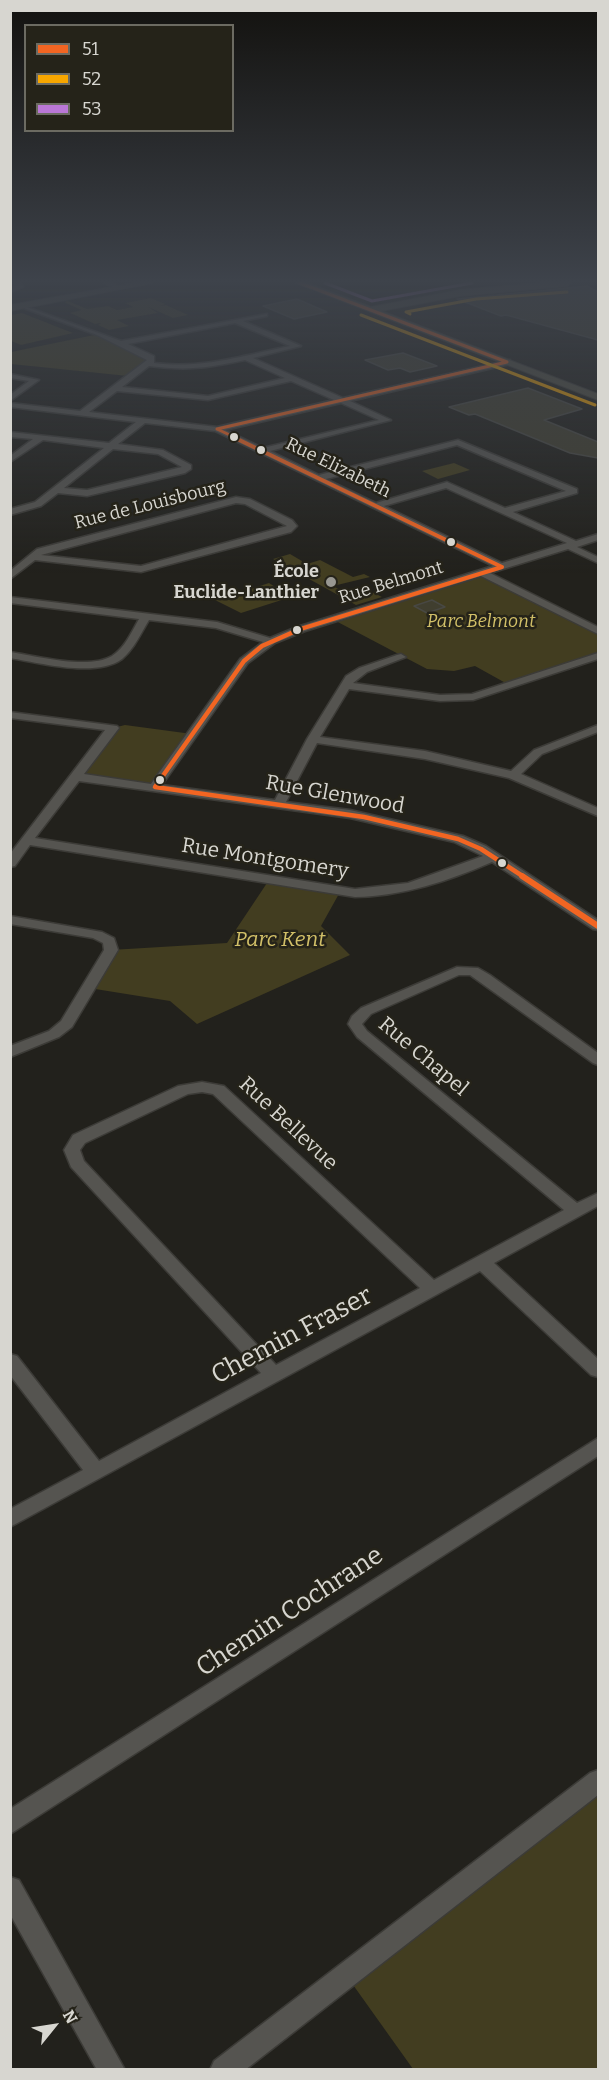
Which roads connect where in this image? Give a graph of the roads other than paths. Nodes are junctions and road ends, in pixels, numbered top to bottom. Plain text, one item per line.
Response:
1 (36, 380) edge
2 (124, 380) edge
3 (284, 380) edge
4 (298, 380) edge
5 (427, 380) edge
6 (554, 380) edge
7 (113, 388) junction
8 (598, 397) edge
9 (10, 399) edge
10 (344, 399) junction
11 (10, 405) edge
12 (82, 413) junction
13 (144, 420) junction
14 (217, 429) junction
15 (10, 434) edge
16 (42, 437) junction
17 (113, 446) junction
18 (262, 451) junction
19 (10, 460) edge
20 (318, 478) junction
21 (57, 490) junction
22 (375, 506) junction
23 (506, 511) junction
24 (10, 512) edge
25 (598, 537) edge
26 (572, 545) junction
27 (31, 557) junction
28 (598, 560) edge
29 (502, 567) junction
30 (482, 573) junction
31 (10, 576) edge
32 (10, 600) edge
33 (146, 616) junction
34 (598, 631) edge
35 (271, 641) junction
36 (10, 655) edge
37 (598, 656) edge
38 (401, 657) dead end
39 (345, 685) junction
40 (10, 715) edge
41 (598, 728) edge
42 (314, 739) junction
43 (513, 775) junction
44 (76, 777) junction
45 (155, 787) junction
46 (279, 804) junction
47 (598, 812) edge
48 (27, 841) junction
49 (493, 857) junction
50 (10, 863) edge
51 (10, 920) edge
52 (598, 926) edge
53 (10, 1052) edge
54 (598, 1060) edge
55 (598, 1199) edge
56 (576, 1212) junction
57 (483, 1263) junction
58 (433, 1289) junction
59 (10, 1361) edge
60 (598, 1370) edge
61 (274, 1375) junction
62 (598, 1446) edge
63 (96, 1472) junction
64 (10, 1519) edge
65 (598, 1782) edge
66 (10, 1823) edge
67 (10, 1889) edge
68 (112, 2070) edge
69 (223, 2070) edge

1 - 9 street
2 - 7 street
3 - 7 street
4 - 10 street
5 - 10 street
6 - 8 main road
7 - 12 street
10 - 14 street
10 - 18 street
11 - 12 street, Rue Elizabeth
12 - 13 street, Rue Elizabeth
13 - 14 street, Rue Elizabeth
13 - 17 street
14 - 18 street, Rue Elizabeth
15 - 16 street
16 - 17 street
16 - 19 street
17 - 21 street
17 - 21 street
18 - 20 street, Rue Elizabeth
20 - 22 street, Rue Elizabeth
20 - 23 street
21 - 24 street
22 - 23 street
22 - 29 street, Rue Elizabeth
23 - 26 street
25 - 26 street, Rue Belmont
26 - 28 street
26 - 29 street, Rue Belmont
27 - 27 street, Rue de Louisbourg
27 - 31 street, Rue de Louisbourg
29 - 30 street, Rue Belmont
30 - 34 street
30 - 35 street, Rue Belmont
32 - 33 street
33 - 35 street
33 - 36 street
35 - 45 street, Rue Belmont
37 - 39 street
38 - 39 street
39 - 42 street
40 - 44 street
41 - 43 street
42 - 43 street
42 - 46 street
43 - 47 street
44 - 45 street, Rue Glenwood
44 - 48 street
45 - 46 street, Rue Glenwood
46 - 49 street, Rue Glenwood
48 - 49 street, Rue Montgomery
48 - 50 street
49 - 52 street, Rue Glenwood
51 - 53 street
54 - 56 street, Rue Chapel
55 - 56 street, Chemin Fraser
56 - 57 street, Chemin Fraser
57 - 58 street, Chemin Fraser
57 - 60 street
58 - 61 street, Chemin Fraser
58 - 61 street, Rue Bellevue
59 - 63 street
61 - 63 street, Chemin Fraser
62 - 66 street, Chemin Cochrane
63 - 64 street, Chemin Fraser
65 - 69 street
67 - 68 street

